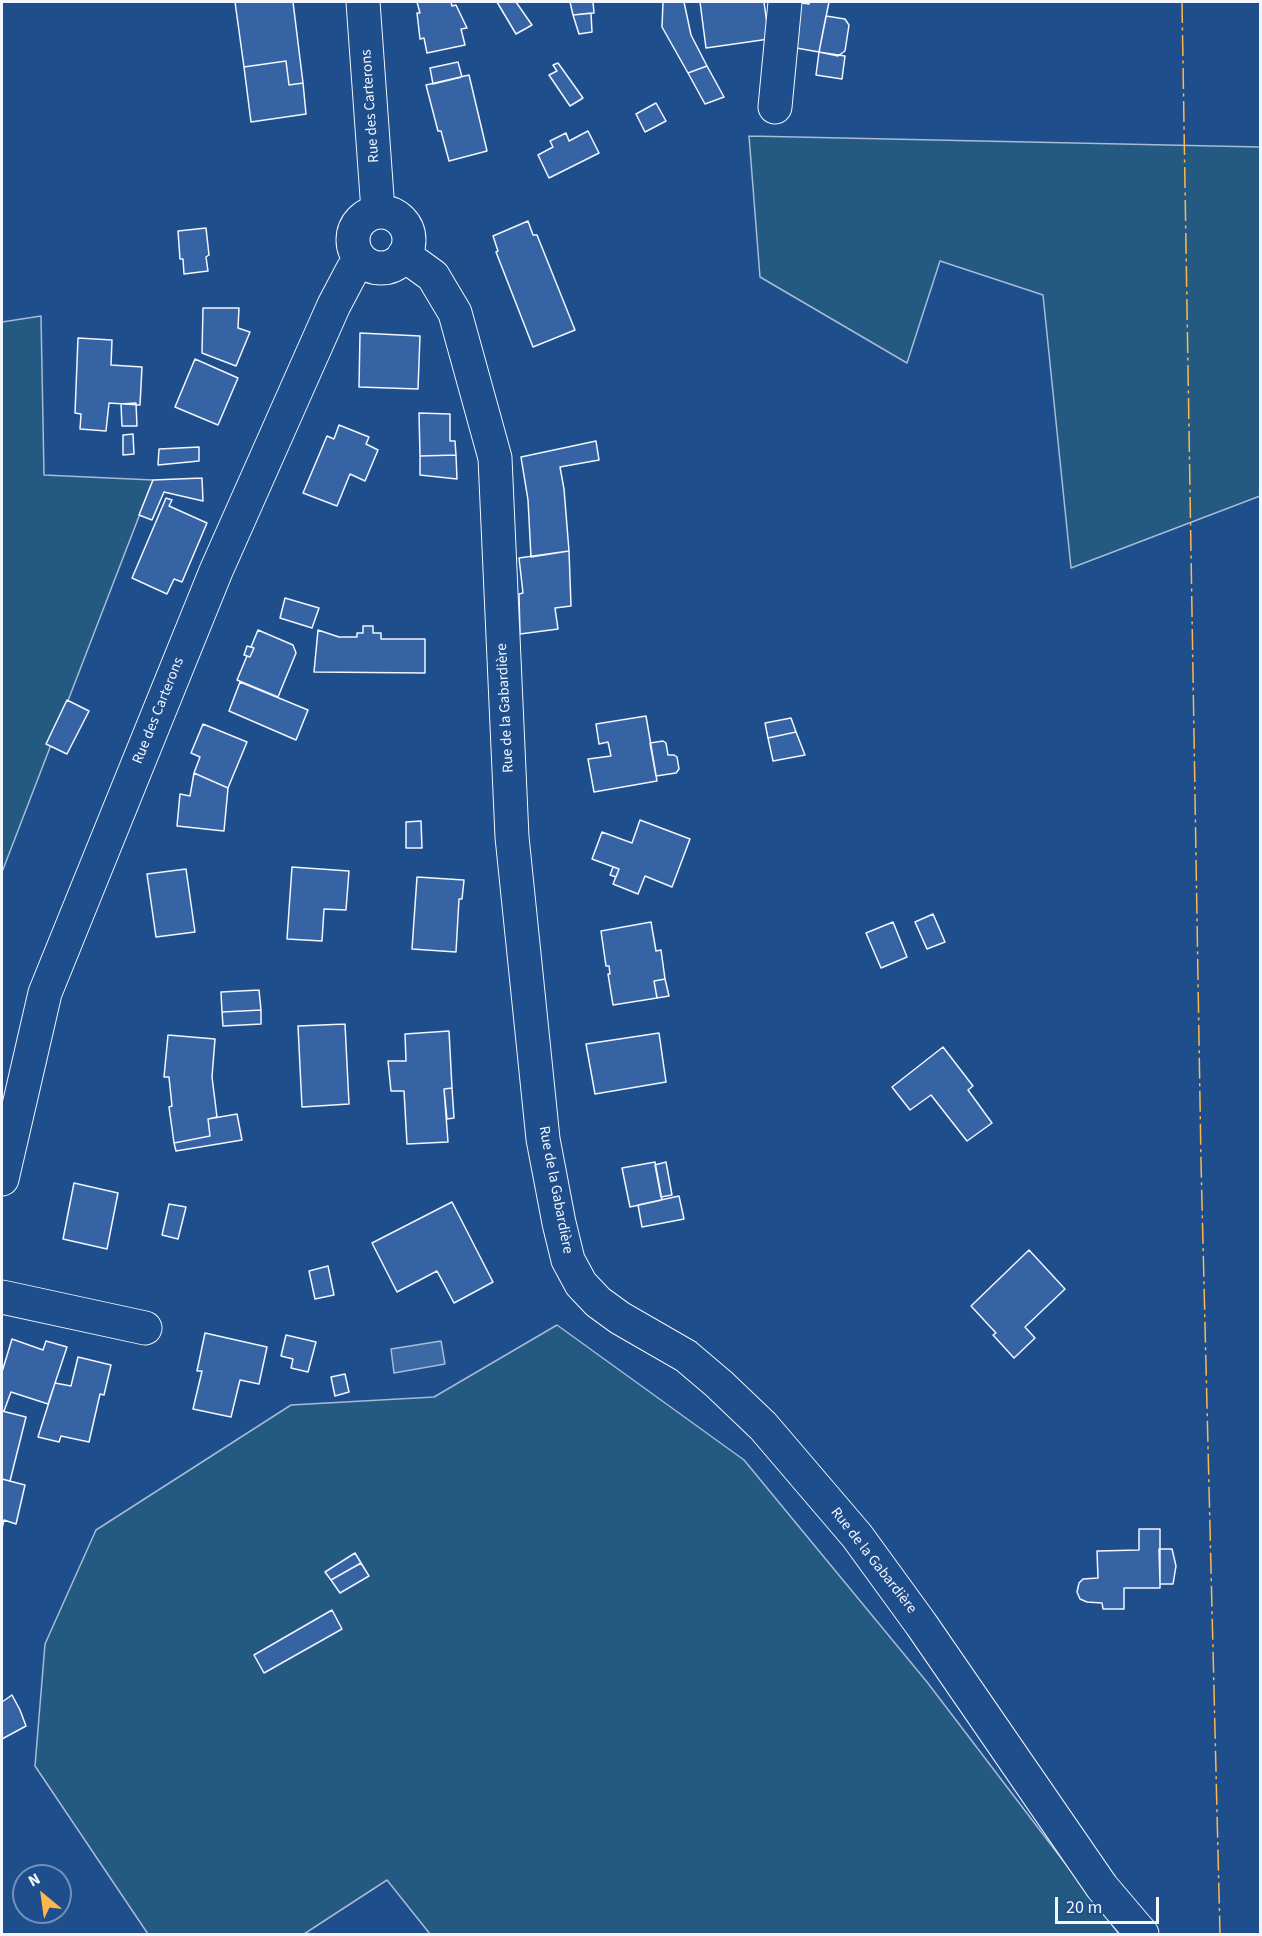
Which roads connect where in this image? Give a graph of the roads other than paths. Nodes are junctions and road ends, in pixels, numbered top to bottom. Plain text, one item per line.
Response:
1 (363, 2) edge
2 (786, 2) edge
3 (775, 107) dead end
4 (378, 211) junction
5 (404, 255) junction
6 (362, 261) junction
7 (2, 1179) edge
8 (2, 1297) edge
9 (145, 1328) dead end
10 (1142, 1935) edge

1 - 4 street, Rue des Carterons
2 - 3 street
4 - 5 street
4 - 6 street
5 - 6 street
5 - 10 street, Rue de la Gabardière
6 - 7 street, Rue des Carterons
8 - 9 street

